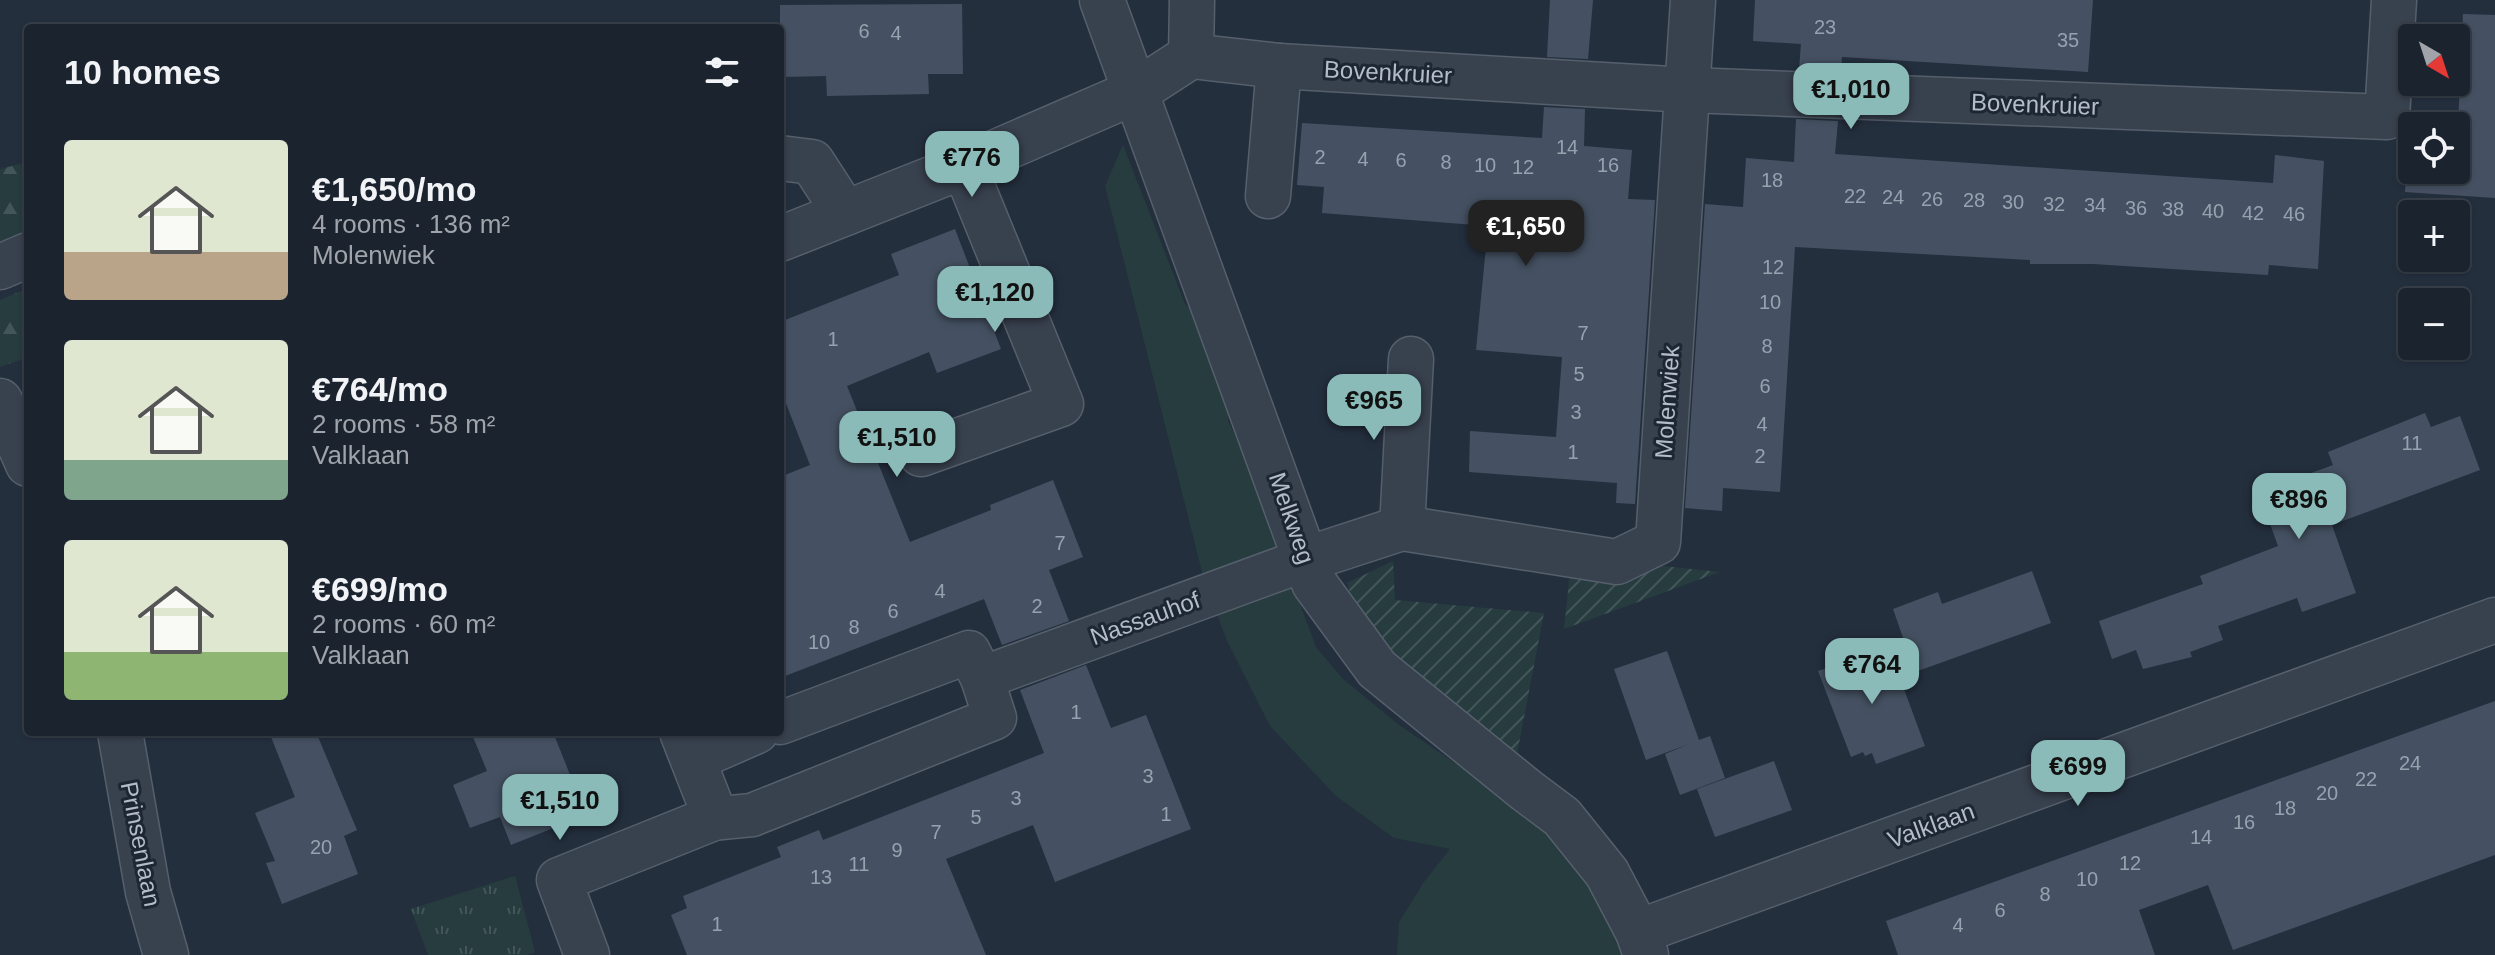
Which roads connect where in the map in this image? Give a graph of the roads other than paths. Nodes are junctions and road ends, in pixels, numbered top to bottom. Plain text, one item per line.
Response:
1 (1102, 0) edge
2 (1192, 0) edge
3 (1693, 0) edge
4 (2394, 0) edge
5 (1191, 56) junction
6 (1279, 66) junction
7 (1688, 90) junction
8 (1137, 91) junction
9 (784, 158) edge
10 (964, 166) junction
11 (1268, 196) dead end
12 (845, 213) junction
13 (784, 237) edge
14 (24, 257) edge
15 (0, 267) edge
16 (1411, 359) dead end
17 (0, 401) edge
18 (921, 454) dead end
19 (24, 455) edge
20 (1402, 528) junction
21 (1307, 559) junction
22 (2495, 620) edge
23 (982, 678) junction
24 (784, 721) edge
25 (121, 736) edge
26 (737, 736) edge
27 (688, 746) edge
28 (711, 819) junction
29 (1642, 943) edge
30 (166, 955) edge
31 (587, 955) edge

1 - 8 street, Melkweg
2 - 5 street
3 - 7 street, Molenwiek
4 - 7 street, Bovenkruier
5 - 6 street, Bovenkruier
5 - 8 street
6 - 7 street, Bovenkruier
6 - 11 street
7 - 20 street, Molenwiek
8 - 10 street
8 - 21 street, Melkweg
9 - 12 street
10 - 12 street
10 - 18 street
12 - 13 street
14 - 15 street
16 - 20 street
17 - 19 street
20 - 21 street, Molenwiek
21 - 23 street, Nassauhof
21 - 29 street, Melkweg
22 - 29 street, Valklaan
23 - 24 street
23 - 28 street
25 - 30 street, Prinsenlaan
26 - 27 street
27 - 28 street
28 - 31 street

